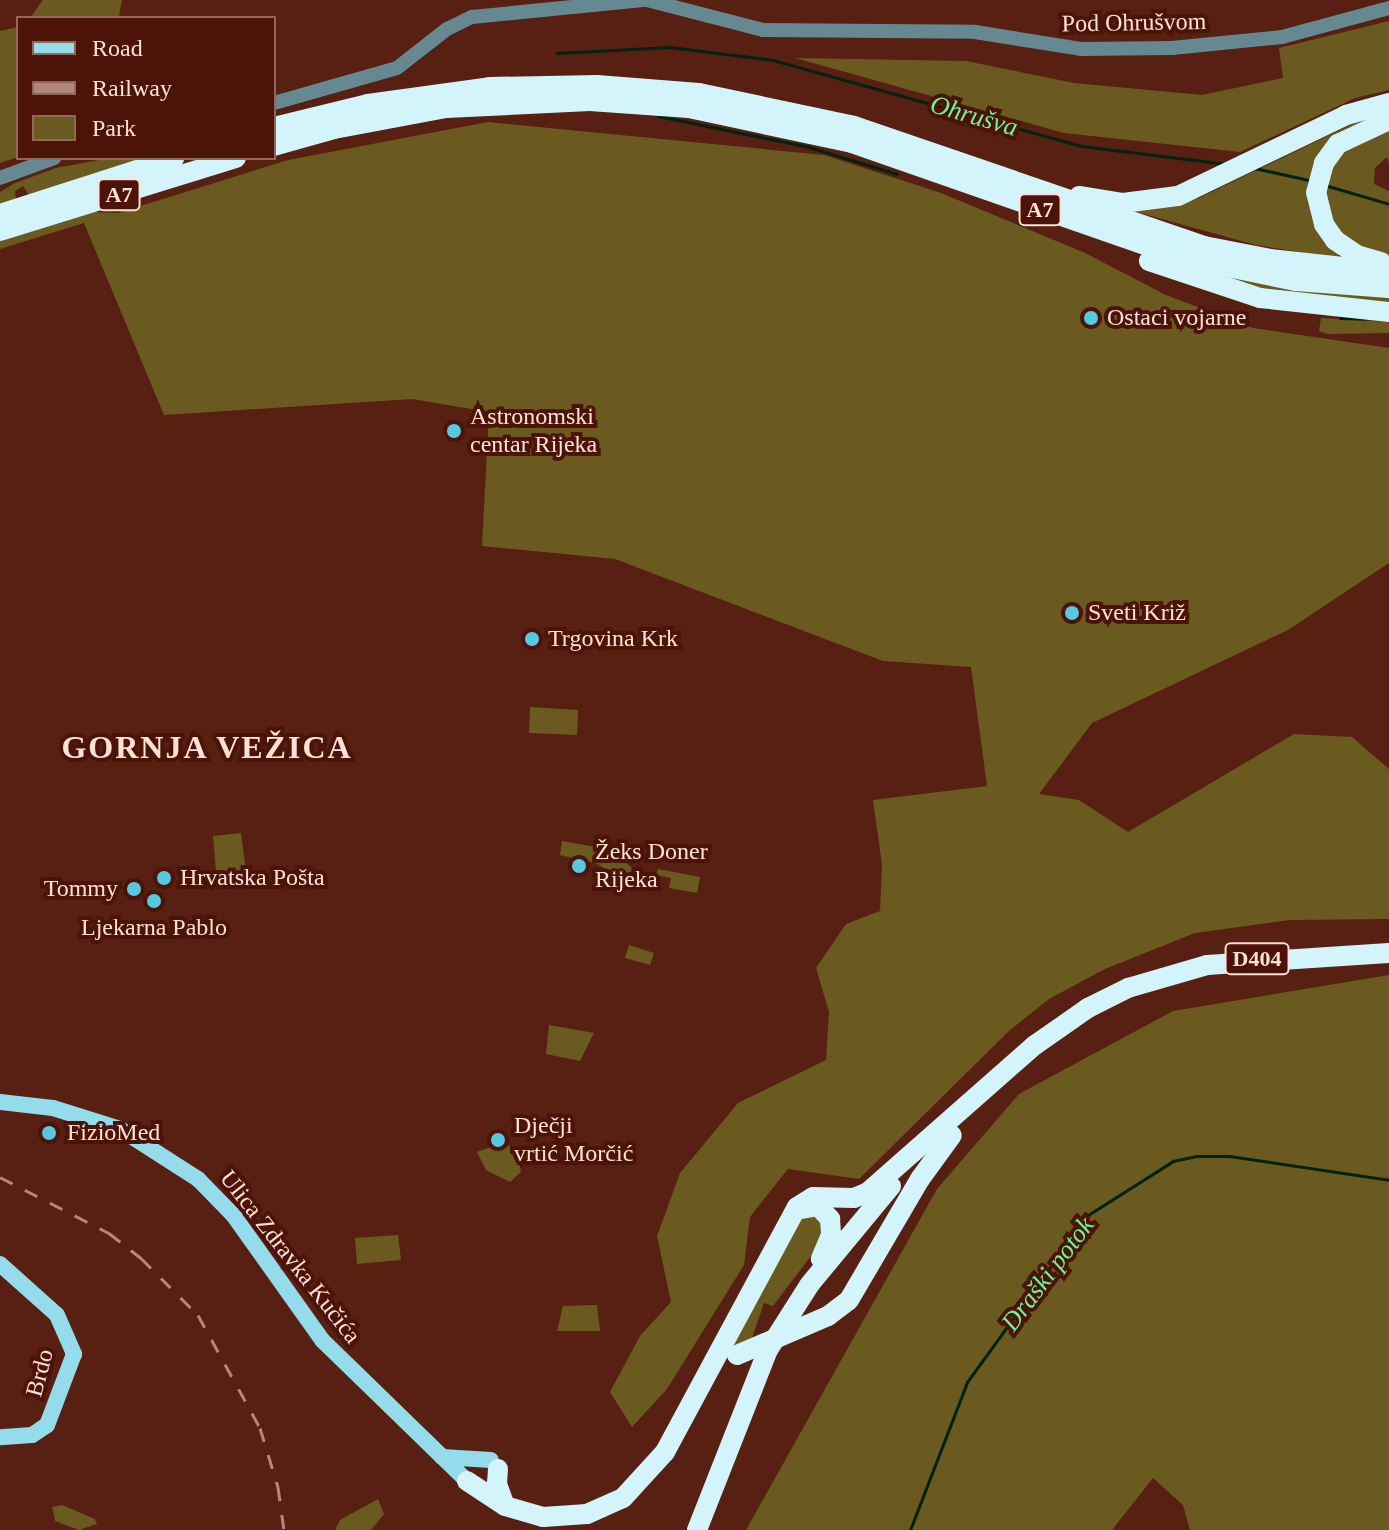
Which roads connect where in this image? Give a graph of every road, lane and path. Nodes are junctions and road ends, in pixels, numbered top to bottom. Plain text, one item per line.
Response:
1 (645, 0) edge
2 (1389, 8) edge
3 (699, 101) junction
4 (276, 102) edge
5 (1384, 112) edge
6 (276, 127) edge
7 (276, 145) edge
8 (49, 160) edge
9 (168, 160) edge
10 (230, 160) edge
11 (0, 178) edge
12 (9, 211) edge
13 (0, 231) edge
14 (1388, 274) edge
15 (1389, 312) edge
16 (1389, 953) edge
17 (988, 1087) junction
18 (0, 1102) edge
19 (927, 1144) junction
20 (789, 1215) junction
21 (827, 1255) junction
22 (0, 1264) edge
23 (681, 1424) junction
24 (0, 1437) edge
25 (441, 1457) junction
26 (495, 1465) joint
27 (467, 1481) joint
28 (505, 1506) junction
29 (697, 1530) edge

1 - 2 street, Pod Ohrušvom
1 - 4 street, Pod Ohrušvom
3 - 5 highway
3 - 6 highway, A7
3 - 7 highway, A7
3 - 14 highway, A7
3 - 15 highway
5 - 14 highway
8 - 11 street
9 - 12 highway, A7
10 - 13 highway, A7
16 - 17 highway, D404
17 - 19 highway, D404
17 - 23 highway, bridge
18 - 25 main road, Ulica Zdravka Kučića
19 - 20 highway
19 - 21 highway, D404
20 - 21 highway
20 - 23 highway
21 - 29 highway, D404
22 - 24 main road, Brdo
23 - 28 highway
25 - 26 main road
25 - 27 main road, Ulica Zdravka Kučića
26 - 28 highway
27 - 28 highway

